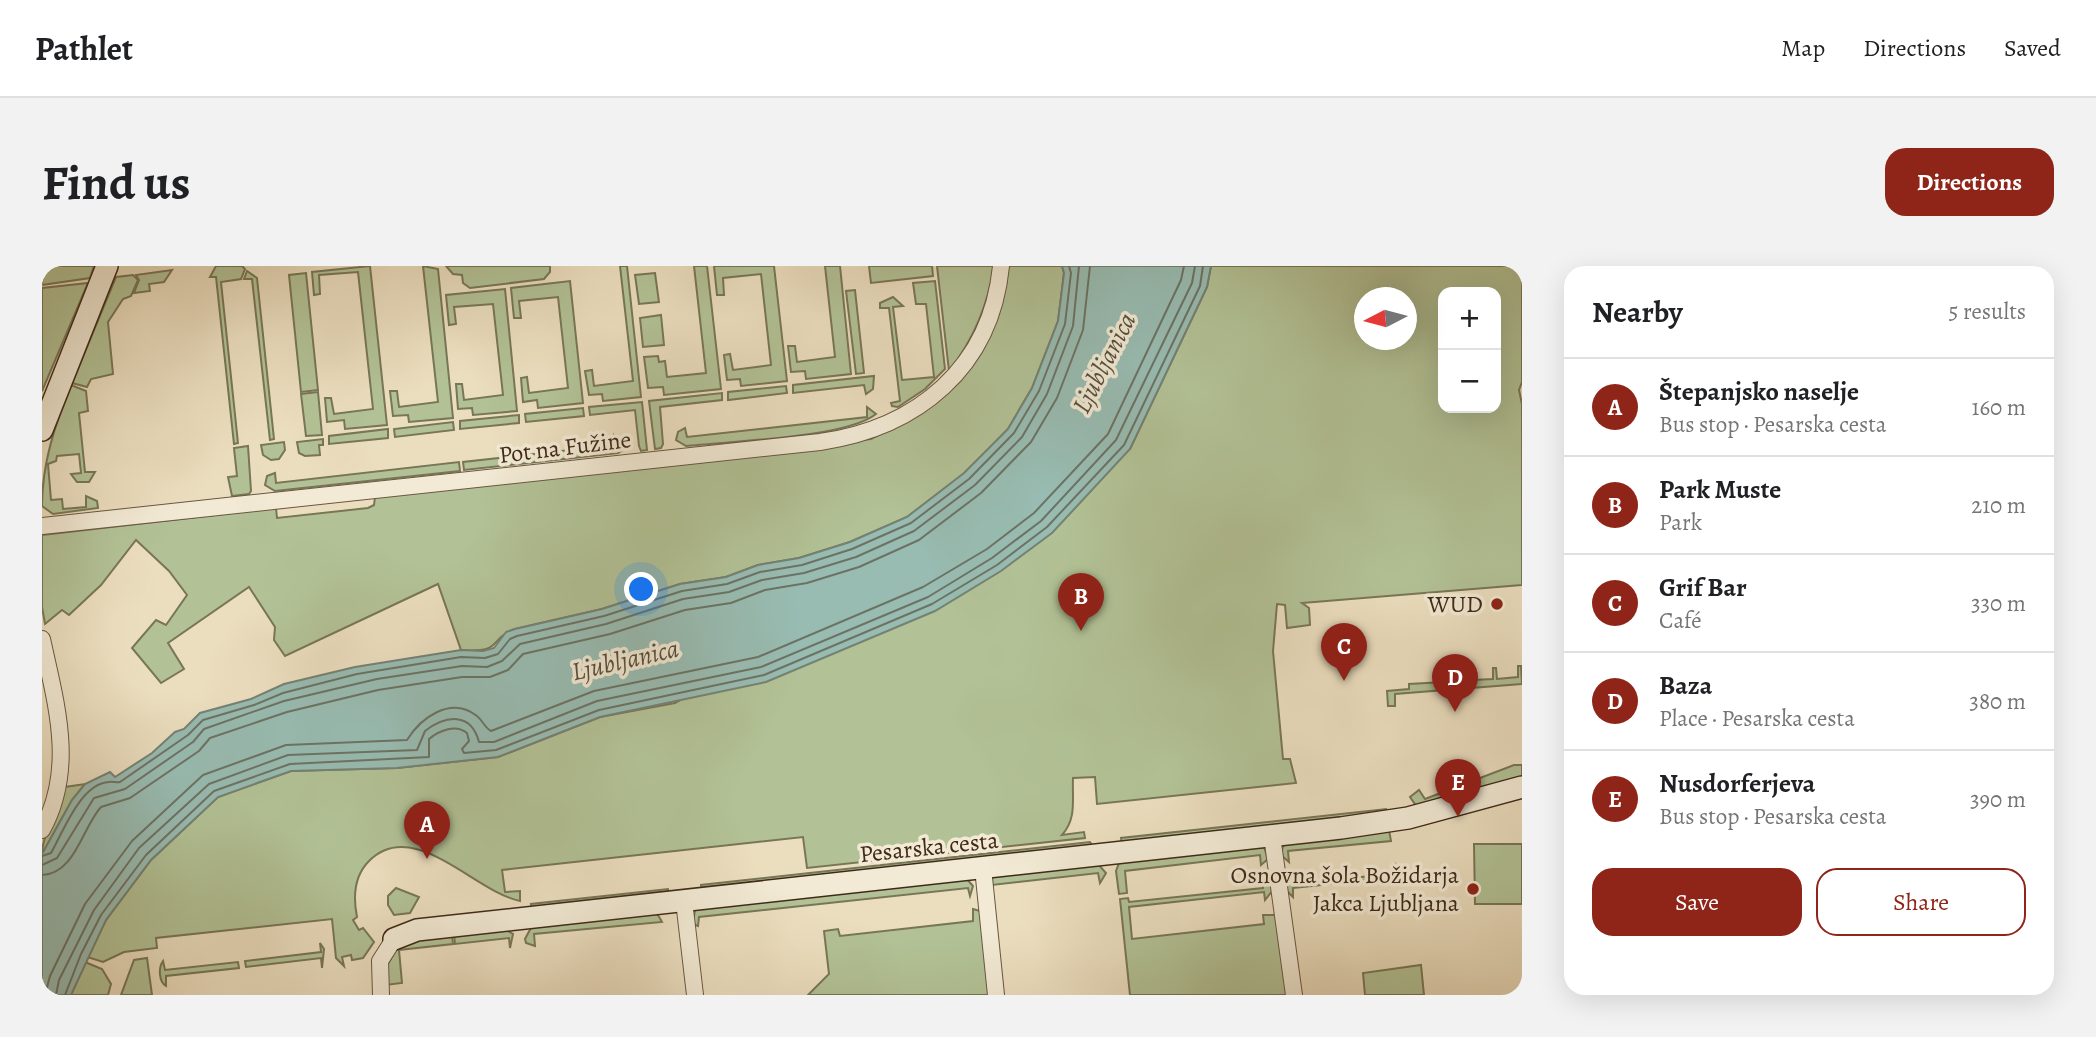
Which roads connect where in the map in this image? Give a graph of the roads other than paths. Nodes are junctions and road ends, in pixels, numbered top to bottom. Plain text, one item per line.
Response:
1 (107, 266) edge
2 (1001, 266) edge
3 (42, 430) edge
4 (42, 526) edge
5 (42, 639) edge
6 (1522, 787) edge
7 (42, 830) edge
8 (1272, 836) junction
9 (983, 868) junction
10 (684, 901) junction
11 (394, 939) joint
12 (380, 992) edge
13 (695, 995) edge
14 (996, 995) edge
15 (1294, 995) edge

1 - 3 street
2 - 4 street, Pot na Fužine
5 - 7 street
6 - 8 street, Pesarska cesta
8 - 9 street, Pesarska cesta
8 - 15 street
9 - 10 street, Pesarska cesta
9 - 14 street
10 - 11 street, Pesarska cesta
10 - 13 street
11 - 12 street, Pesarska cesta

